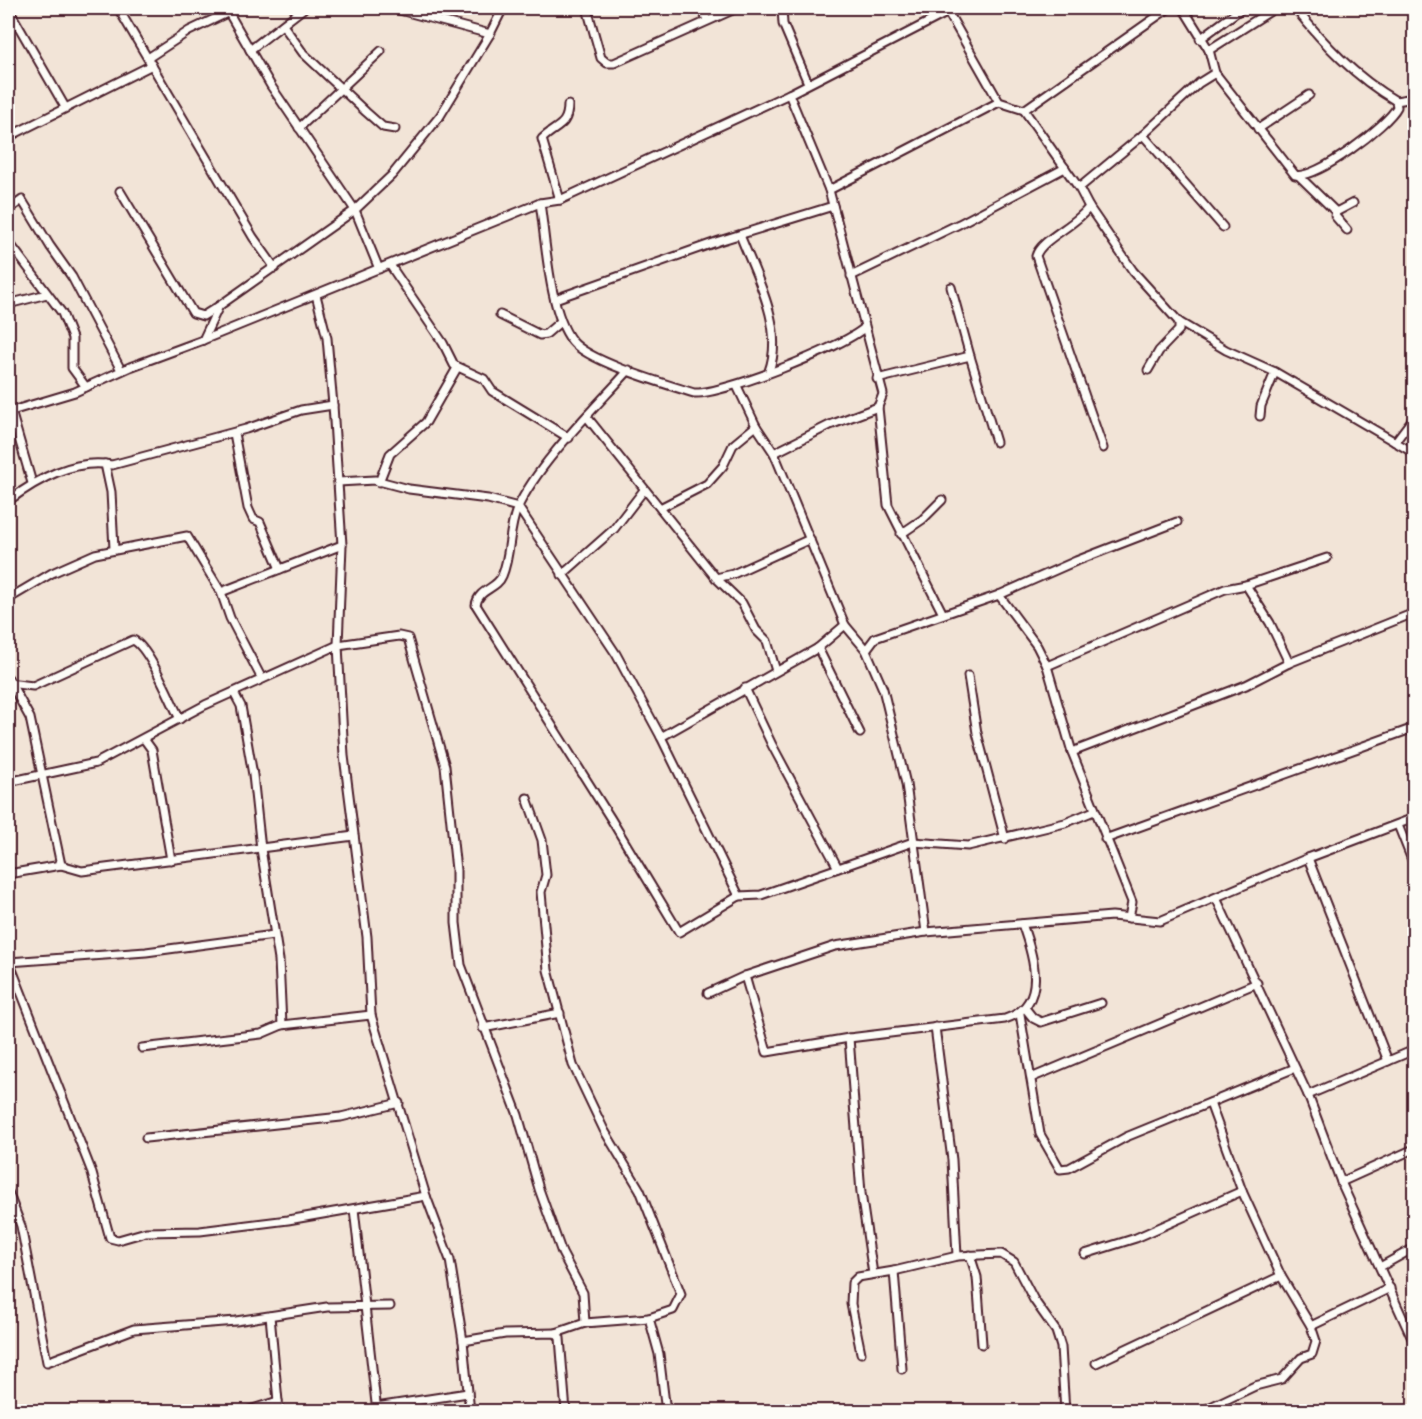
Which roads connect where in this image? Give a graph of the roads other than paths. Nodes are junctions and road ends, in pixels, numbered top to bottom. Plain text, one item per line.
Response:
1 (8, 8) edge
2 (118, 8) edge
3 (304, 8) edge
4 (392, 8) edge
5 (503, 8) edge
6 (587, 8) edge
7 (702, 8) edge
8 (738, 8) edge
9 (782, 8) edge
10 (928, 8) edge
11 (956, 8) edge
12 (1169, 8) edge
13 (1183, 8) edge
14 (1242, 8) edge
15 (1275, 8) edge
16 (1295, 8) edge
17 (228, 10) edge
18 (948, 12) junction
19 (932, 19) junction
20 (706, 20) junction
21 (283, 25) junction
22 (490, 34) junction
23 (1200, 39) junction
24 (250, 50) junction
25 (1209, 50) junction
26 (381, 51) dead end
27 (148, 58) junction
28 (152, 65) junction
29 (1215, 73) junction
30 (808, 83) junction
31 (342, 88) junction
32 (789, 93) junction
33 (1309, 95) dead end
34 (1414, 98) edge
35 (1396, 100) junction
36 (999, 102) junction
37 (568, 105) dead end
38 (65, 107) junction
39 (1024, 110) junction
40 (299, 128) junction
41 (395, 129) dead end
42 (1258, 129) junction
43 (1143, 135) junction
44 (8, 137) edge
45 (1065, 168) junction
46 (1300, 177) junction
47 (1080, 188) junction
48 (829, 190) junction
49 (120, 191) dead end
50 (560, 200) junction
51 (540, 203) junction
52 (1353, 203) dead end
53 (833, 206) junction
54 (1089, 207) junction
55 (8, 210) edge
56 (355, 210) junction
57 (1336, 212) junction
58 (1223, 227) dead end
59 (1347, 230) dead end
60 (740, 235) junction
61 (8, 241) edge
62 (390, 265) junction
63 (275, 268) junction
64 (380, 269) junction
65 (851, 276) junction
66 (951, 287) dead end
67 (47, 294) junction
68 (316, 295) junction
69 (555, 298) junction
70 (8, 304) edge
71 (219, 306) junction
72 (500, 315) dead end
73 (560, 322) junction
74 (1179, 322) junction
75 (864, 328) junction
76 (203, 340) junction
77 (970, 356) junction
78 (457, 368) junction
79 (122, 370) junction
80 (629, 370) junction
81 (1148, 370) dead end
82 (769, 371) junction
83 (1275, 372) junction
84 (877, 379) junction
85 (737, 386) junction
86 (86, 387) junction
87 (333, 405) junction
88 (878, 407) junction
89 (9, 411) edge
90 (1260, 416) dead end
91 (587, 417) junction
92 (1414, 417) edge
93 (756, 426) junction
94 (234, 433) junction
95 (569, 438) junction
96 (996, 442) dead end
97 (1395, 442) junction
98 (1103, 448) dead end
99 (774, 453) junction
100 (1414, 453) edge
101 (105, 464) junction
102 (338, 482) junction
103 (379, 482) junction
104 (32, 483) junction
105 (644, 490) junction
106 (942, 500) dead end
107 (8, 501) edge
108 (518, 507) junction
109 (660, 508) junction
110 (1177, 522) dead end
111 (901, 534) junction
112 (810, 539) junction
113 (342, 545) junction
114 (114, 549) junction
115 (1327, 558) dead end
116 (280, 569) junction
117 (562, 575) junction
118 (716, 579) junction
119 (1246, 585) junction
120 (221, 592) junction
121 (999, 595) junction
122 (8, 599) edge
123 (1414, 613) edge
124 (944, 614) junction
125 (844, 625) junction
126 (338, 645) junction
127 (818, 648) junction
128 (864, 648) junction
129 (1289, 663) junction
130 (1047, 666) junction
131 (776, 671) junction
132 (968, 676) dead end
133 (262, 679) junction
134 (8, 681) edge
135 (745, 688) junction
136 (234, 693) junction
137 (180, 719) junction
138 (1411, 729) dead end
139 (860, 733) dead end
140 (661, 736) junction
141 (144, 739) junction
142 (1072, 752) junction
143 (40, 774) junction
144 (8, 782) edge
145 (527, 798) dead end
146 (1094, 811) junction
147 (1414, 819) edge
148 (1398, 825) junction
149 (354, 836) junction
150 (1005, 839) junction
151 (1105, 839) junction
152 (913, 842) junction
153 (261, 849) junction
154 (1308, 858) junction
155 (171, 860) junction
156 (62, 865) junction
157 (1414, 865) edge
158 (838, 868) junction
159 (8, 874) edge
160 (739, 896) junction
161 (1216, 898) junction
162 (1129, 918) junction
163 (1022, 924) junction
164 (926, 932) junction
165 (274, 935) junction
166 (8, 961) edge
167 (745, 976) junction
168 (1257, 983) junction
169 (708, 993) dead end
170 (1101, 1003) dead end
171 (1025, 1008) junction
172 (560, 1013) junction
173 (1020, 1014) junction
174 (371, 1015) junction
175 (282, 1025) junction
176 (935, 1027) junction
177 (483, 1028) junction
178 (849, 1038) junction
179 (142, 1048) dead end
180 (1414, 1050) edge
181 (1388, 1061) junction
182 (1295, 1068) junction
183 (1031, 1078) junction
184 (1308, 1095) junction
185 (399, 1103) junction
186 (1210, 1103) junction
187 (146, 1138) dead end
188 (1414, 1149) edge
189 (1341, 1182) junction
190 (1242, 1191) junction
191 (8, 1192) edge
192 (426, 1196) junction
193 (354, 1209) junction
194 (1414, 1248) edge
195 (1084, 1254) dead end
196 (970, 1255) junction
197 (957, 1256) junction
198 (1380, 1267) junction
199 (894, 1271) junction
200 (873, 1274) junction
201 (1281, 1276) junction
202 (1390, 1288) junction
203 (390, 1306) dead end
204 (364, 1308) junction
205 (270, 1316) junction
206 (649, 1318) junction
207 (585, 1323) junction
208 (1311, 1326) junction
209 (556, 1334) junction
210 (463, 1341) junction
211 (1414, 1343) edge
212 (982, 1344) dead end
213 (861, 1353) dead end
214 (1096, 1363) dead end
215 (902, 1369) dead end
216 (468, 1393) junction
217 (278, 1401) junction
218 (376, 1409) edge
219 (243, 1412) edge
220 (279, 1412) edge
221 (470, 1412) edge
222 (566, 1412) edge
223 (666, 1412) edge
224 (1065, 1412) edge
225 (1200, 1412) edge

1 - 38 street
2 - 27 street
3 - 21 street
4 - 22 street
5 - 22 street
6 - 20 street
7 - 20 street
8 - 20 street
9 - 30 street
10 - 19 street
11 - 18 street
12 - 39 street
13 - 23 street
14 - 23 street
15 - 25 street
16 - 35 street
17 - 24 street
17 - 27 street
18 - 19 street
18 - 36 street
19 - 30 street
21 - 24 street
21 - 31 street
22 - 56 street
23 - 25 street
24 - 40 street
25 - 29 street
26 - 31 street
27 - 28 street
28 - 38 street
28 - 63 street
29 - 42 street
29 - 43 street
30 - 32 street
31 - 40 street
31 - 41 street
32 - 48 street
32 - 50 street
33 - 42 street
34 - 35 street
35 - 46 street
36 - 39 street
36 - 48 street
37 - 50 street
38 - 44 street
39 - 45 street
40 - 56 street
42 - 46 street
43 - 47 street
43 - 58 street
45 - 47 street
45 - 65 street
46 - 57 street
47 - 54 street
48 - 53 street
49 - 71 street
50 - 51 street
51 - 62 street
51 - 69 street
52 - 57 street
53 - 60 street
53 - 65 street
54 - 74 street
54 - 98 street
55 - 79 street
56 - 63 street
56 - 64 street
57 - 59 street
60 - 69 street
60 - 82 street
61 - 67 street
62 - 64 street
62 - 78 street
63 - 71 street
64 - 68 street
65 - 75 street
66 - 77 street
67 - 70 street
67 - 86 street
68 - 76 street
68 - 87 street
69 - 73 street
71 - 76 street
72 - 73 street
73 - 80 street
74 - 81 street
74 - 83 street
75 - 82 street
75 - 84 street
76 - 79 street
77 - 84 street
77 - 96 street
78 - 95 street
78 - 103 street
79 - 86 street
80 - 85 street
80 - 91 street
82 - 85 street
83 - 90 street
83 - 97 street
84 - 88 street
85 - 93 street
86 - 89 street
87 - 94 street
87 - 102 street
88 - 99 street
88 - 111 street
89 - 104 street
91 - 95 street
91 - 105 street
92 - 97 street
93 - 99 street
93 - 109 street
94 - 101 street
94 - 116 street
95 - 108 street
97 - 100 street
99 - 112 street
101 - 104 street
101 - 114 street
102 - 103 street
102 - 113 street
103 - 108 street
104 - 107 street
105 - 109 street
105 - 117 street
106 - 111 street
108 - 117 street
108 - 160 street
109 - 118 street
110 - 121 street
111 - 124 street
112 - 118 street
112 - 125 street
113 - 116 street
113 - 126 street
114 - 120 street
114 - 122 street
115 - 119 street
116 - 120 street
117 - 140 street
118 - 131 street
119 - 129 street
119 - 130 street
120 - 133 street
121 - 124 street
121 - 130 street
123 - 129 street
124 - 128 street
125 - 127 street
125 - 128 street
126 - 133 street
126 - 149 street
126 - 177 street
127 - 131 street
127 - 139 street
128 - 152 street
129 - 142 street
130 - 142 street
131 - 135 street
132 - 150 street
133 - 136 street
134 - 137 street
134 - 143 street
135 - 140 street
135 - 158 street
136 - 137 street
136 - 153 street
137 - 141 street
138 - 151 street
140 - 160 street
141 - 143 street
141 - 155 street
142 - 146 street
143 - 144 street
143 - 156 street
145 - 172 street
146 - 150 street
146 - 151 street
147 - 148 street
148 - 154 street
148 - 157 street
149 - 153 street
149 - 174 street
150 - 152 street
151 - 162 street
152 - 158 street
152 - 164 street
153 - 155 street
153 - 165 street
154 - 161 street
154 - 181 street
155 - 156 street
156 - 159 street
158 - 160 street
161 - 162 street
161 - 168 street
162 - 163 street
163 - 164 street
163 - 171 street
164 - 167 street
165 - 166 street
165 - 175 street
166 - 193 street
167 - 169 street
167 - 178 street
168 - 182 street
168 - 183 street
170 - 171 street
171 - 173 street
172 - 177 street
172 - 206 street
173 - 176 street
173 - 183 street
174 - 175 street
174 - 185 street
175 - 179 street
176 - 178 street
176 - 197 street
177 - 207 street
178 - 200 street
180 - 181 street
181 - 184 street
182 - 184 street
182 - 186 street
183 - 186 street
184 - 189 street
185 - 187 street
185 - 192 street
186 - 190 street
188 - 189 street
189 - 198 street
190 - 195 street
190 - 201 street
191 - 205 street
192 - 193 street
192 - 210 street
193 - 204 street
194 - 198 street
196 - 197 street
196 - 212 street
196 - 224 street
197 - 199 street
198 - 202 street
199 - 200 street
199 - 215 street
200 - 213 street
201 - 208 street
201 - 214 street
202 - 208 street
202 - 211 street
203 - 204 street
204 - 205 street
204 - 218 street
205 - 217 street
206 - 207 street
206 - 223 street
207 - 209 street
208 - 225 street
209 - 210 street
209 - 222 street
210 - 216 street
216 - 218 street
216 - 221 street
217 - 219 street
217 - 220 street

